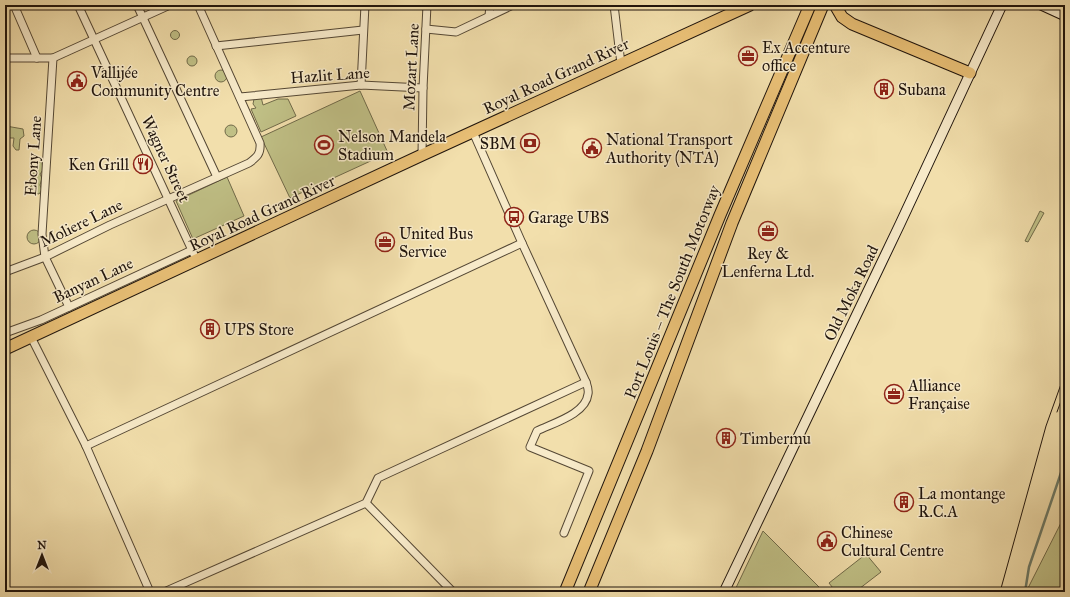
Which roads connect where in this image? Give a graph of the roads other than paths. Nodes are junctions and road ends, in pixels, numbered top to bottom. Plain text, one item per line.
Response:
1 (14, 5) edge
2 (78, 5) edge
3 (138, 5) edge
4 (170, 5) edge
5 (198, 5) edge
6 (365, 5) edge
7 (427, 5) edge
8 (490, 5) edge
9 (513, 5) edge
10 (614, 5) edge
11 (750, 5) edge
12 (810, 5) edge
13 (823, 5) edge
14 (835, 5) edge
15 (1002, 5) edge
16 (1041, 5) edge
17 (1056, 8) edge
18 (143, 16) junction
19 (489, 16) junction
20 (1065, 16) edge
21 (426, 29) junction
22 (363, 30) junction
23 (94, 40) junction
24 (216, 46) junction
25 (5, 58) edge
26 (37, 58) junction
27 (53, 58) junction
28 (621, 64) junction
29 (970, 73) junction
30 (361, 85) junction
31 (422, 88) junction
32 (240, 97) junction
33 (473, 132) junction
34 (422, 154) junction
35 (217, 177) junction
36 (169, 198) junction
37 (522, 244) junction
38 (192, 250) junction
39 (45, 257) junction
40 (197, 261) junction
41 (5, 272) edge
42 (68, 307) junction
43 (5, 333) edge
44 (31, 338) junction
45 (5, 349) edge
46 (586, 382) junction
47 (86, 446) junction
48 (366, 503) junction
49 (564, 533) dead end
50 (150, 592) edge
51 (164, 592) edge
52 (453, 592) edge
53 (565, 592) edge
54 (589, 592) edge
55 (724, 592) edge

1 - 26 street
2 - 23 street, Wagner Street
3 - 18 street
4 - 18 street
5 - 24 street
6 - 22 street
7 - 21 street, Mozart Lane
8 - 19 street
9 - 19 street
10 - 28 street
11 - 28 main road, Royal Road Grand River
12 - 53 main road, Port Louis – The South Motorway
13 - 54 main road, Port Louis – The South Motorway
14 - 29 main road
15 - 29 main road, Old Moka Road
16 - 17 main road
17 - 20 main road
18 - 23 street
18 - 35 street
19 - 21 street
21 - 31 street, Mozart Lane
22 - 24 street
22 - 30 street
23 - 27 street
23 - 36 street, Wagner Street
24 - 32 street
25 - 26 street
26 - 27 street
27 - 39 street, Ebony Lane
28 - 33 main road, Royal Road Grand River
29 - 55 main road, Old Moka Road
30 - 31 street, Hazlit Lane
30 - 32 street, Hazlit Lane
31 - 34 street, Mozart Lane
32 - 35 street, Moliere Lane
33 - 34 main road, Royal Road Grand River
33 - 37 street
34 - 40 main road, Royal Road Grand River
35 - 36 street, Moliere Lane
36 - 38 street, Wagner Street
36 - 39 street, Moliere Lane
37 - 46 street
37 - 47 street
38 - 40 street, Wagner Street
38 - 42 street, Banyan Lane
39 - 41 street, Moliere Lane
39 - 42 street, Ebony Lane
40 - 44 main road, Royal Road Grand River
42 - 43 street, Banyan Lane
44 - 45 main road, Royal Road Grand River
44 - 47 street
46 - 48 street
46 - 49 street
47 - 50 street
48 - 51 street
48 - 52 street

